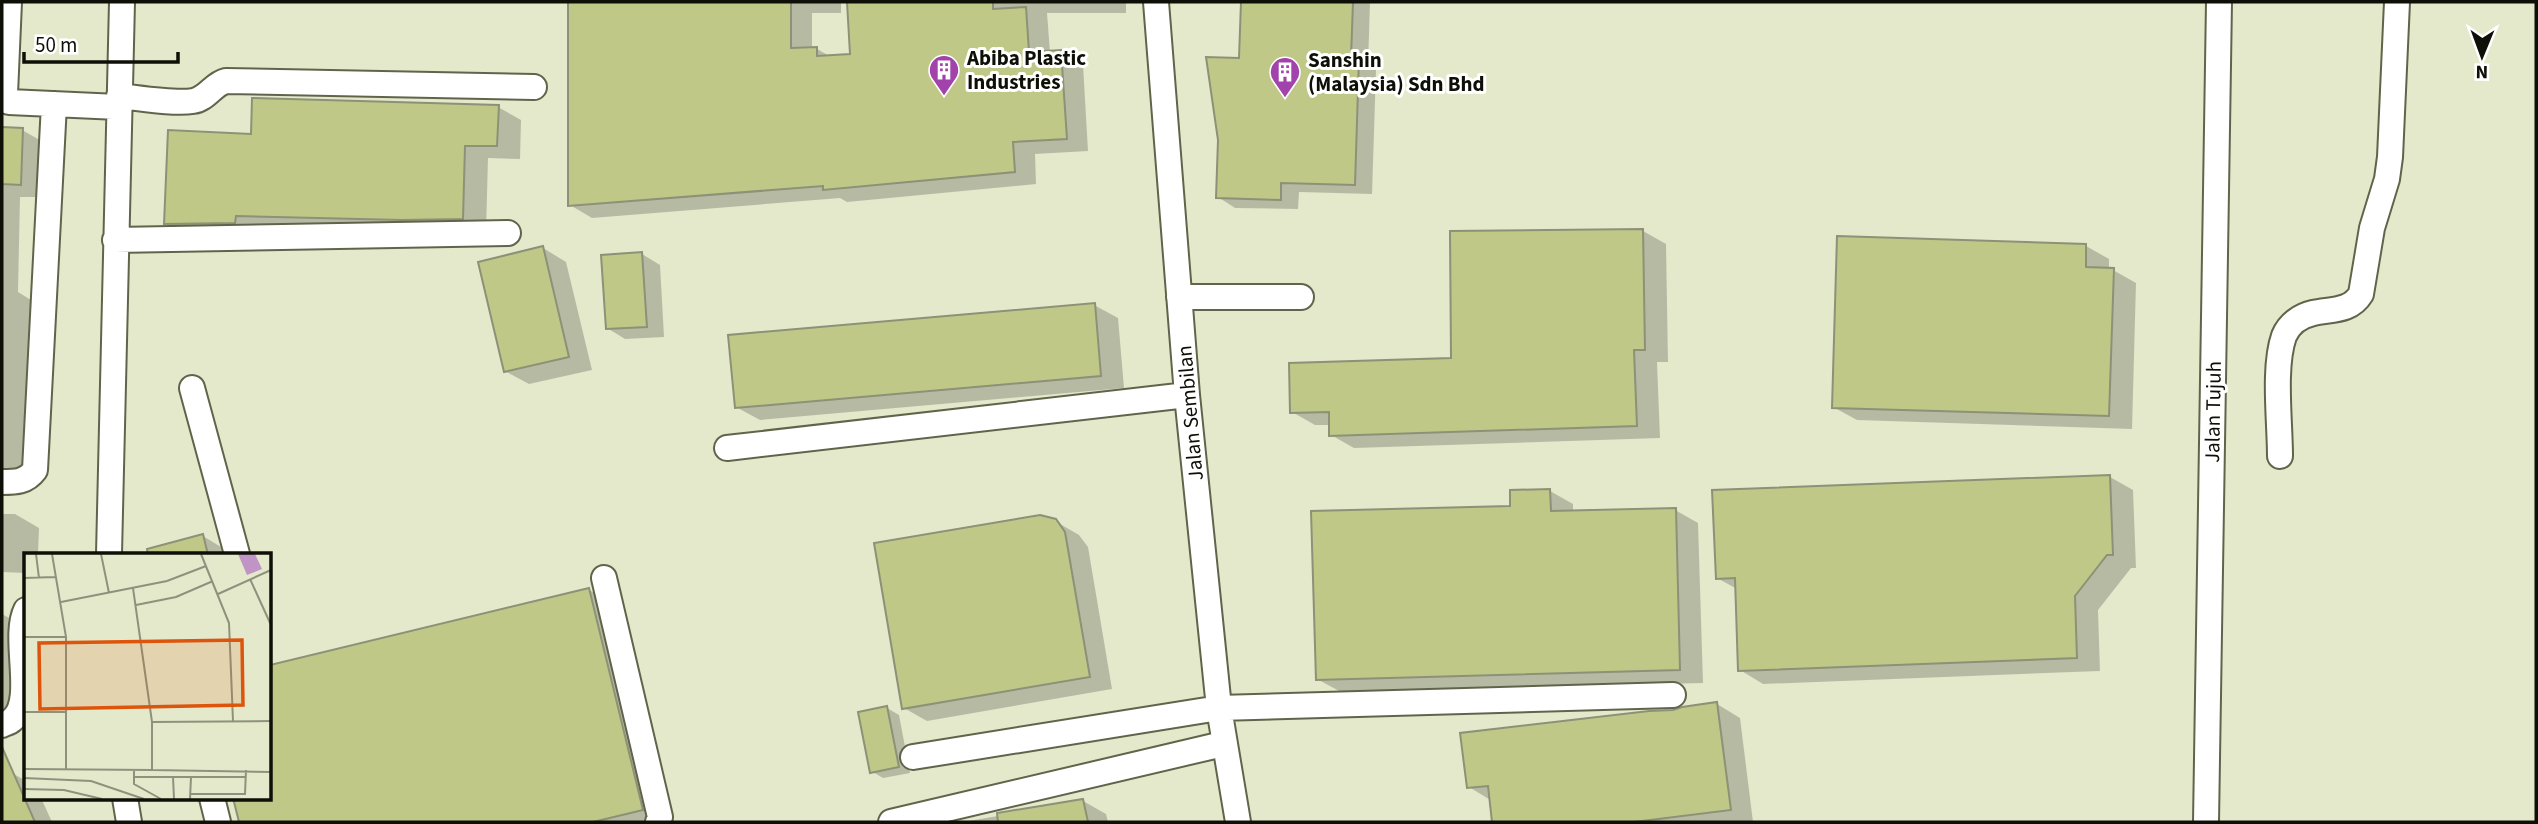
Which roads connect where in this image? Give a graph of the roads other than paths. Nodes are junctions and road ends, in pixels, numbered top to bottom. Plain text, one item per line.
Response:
1 (9, 2) edge
2 (122, 2) edge
3 (1156, 2) edge
4 (2219, 2) edge
5 (2397, 2) edge
6 (534, 87) dead end
7 (119, 102) junction
8 (54, 104) junction
9 (508, 233) dead end
10 (115, 240) junction
11 (1179, 297) junction
12 (1301, 298) dead end
13 (192, 388) dead end
14 (1187, 394) junction
15 (727, 448) dead end
16 (2280, 456) dead end
17 (2, 482) edge
18 (109, 553) edge
19 (236, 553) edge
20 (604, 578) dead end
21 (24, 622) edge
22 (1673, 695) dead end
23 (1219, 708) junction
24 (2, 725) edge
25 (1223, 744) junction
26 (913, 757) dead end
27 (125, 800) edge
28 (212, 800) edge
29 (129, 822) edge
30 (218, 822) edge
31 (658, 822) edge
32 (891, 822) edge
33 (1238, 822) edge
34 (2206, 822) edge

1 - 8 street
2 - 7 street
3 - 11 street, Jalan Sembilan
4 - 34 street, Jalan Tujuh
5 - 16 street
6 - 7 street
7 - 8 street
7 - 10 street
8 - 17 street
9 - 10 street
10 - 18 street
11 - 12 street
11 - 14 street, Jalan Sembilan
13 - 19 street
14 - 15 street
14 - 23 street, Jalan Sembilan
20 - 31 street
21 - 24 street
22 - 23 street
23 - 25 street, Jalan Sembilan
23 - 26 street
25 - 32 street
25 - 33 street, Jalan Sembilan
27 - 29 street
28 - 30 street

